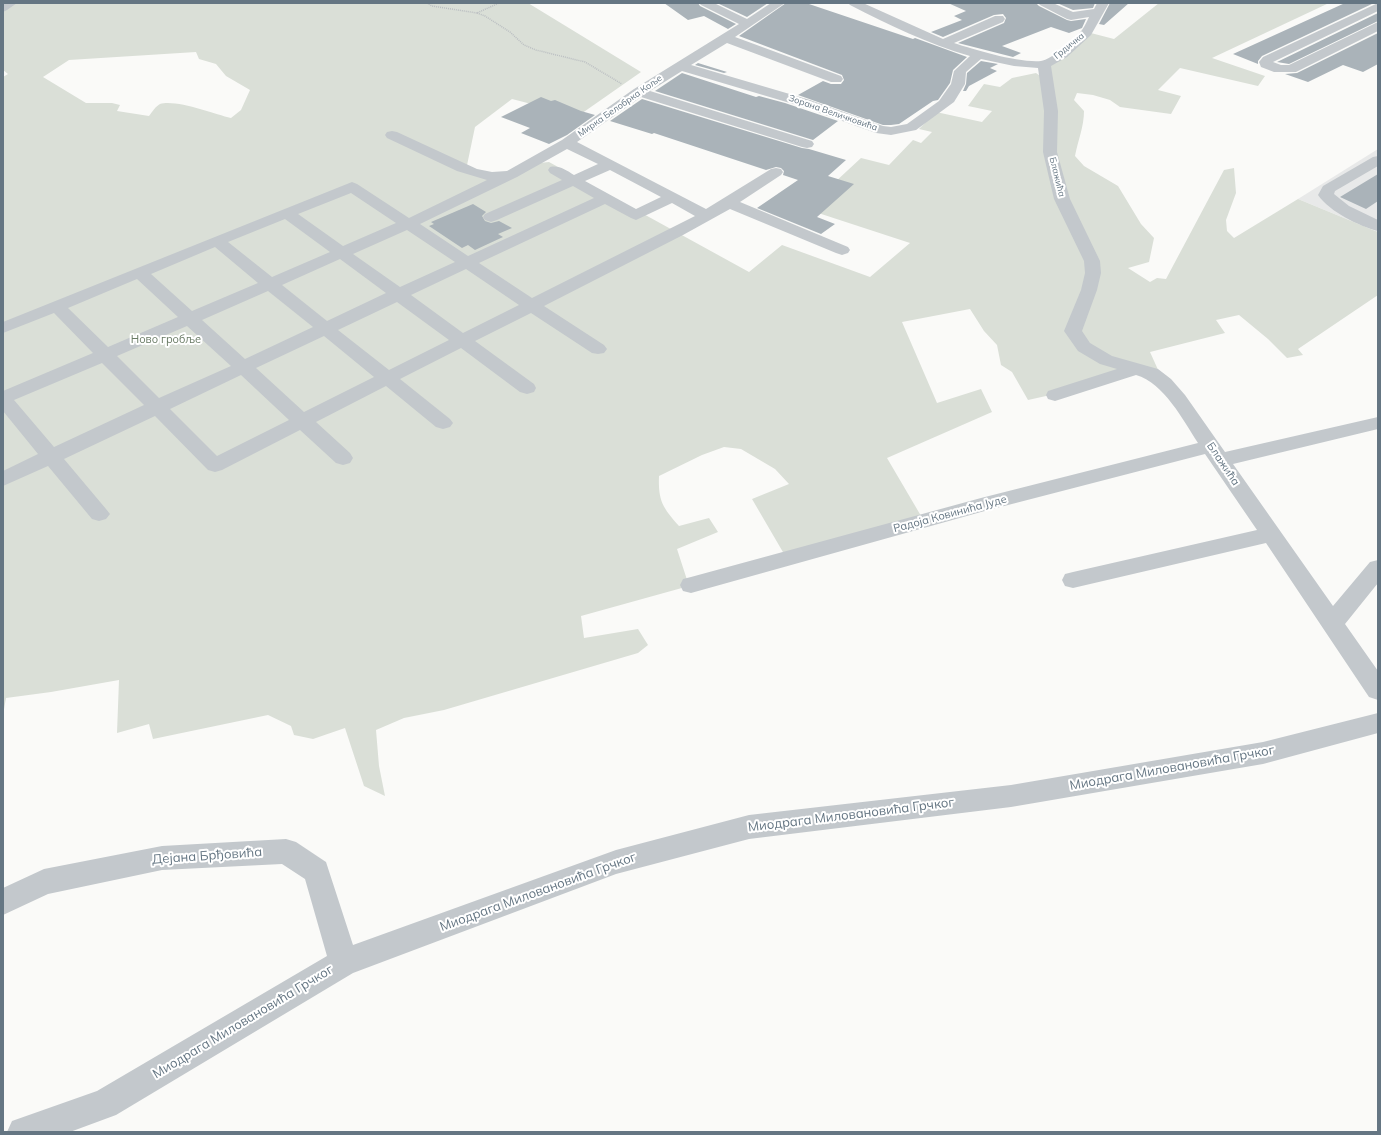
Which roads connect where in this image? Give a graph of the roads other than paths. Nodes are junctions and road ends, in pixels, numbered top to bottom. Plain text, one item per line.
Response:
1 (11, 3) edge
2 (705, 3) edge
3 (779, 3) edge
4 (854, 3) edge
5 (1044, 3) edge
6 (1378, 7) edge
7 (3, 8) edge
8 (1100, 8) edge
9 (999, 19) dead end
10 (747, 23) junction
11 (1378, 26) edge
12 (1328, 31) junction
13 (726, 38) junction
14 (1351, 39) junction
15 (943, 43) junction
16 (979, 54) junction
17 (1044, 65) junction
18 (680, 66) junction
19 (836, 80) dead end
20 (639, 92) junction
21 (392, 135) dead end
22 (567, 143) junction
23 (807, 144) dead end
24 (1378, 160) edge
25 (610, 164) junction
26 (555, 170) dead end
27 (776, 172) dead end
28 (512, 174) junction
29 (573, 181) junction
30 (673, 197) junction
31 (605, 198) junction
32 (729, 203) junction
33 (287, 213) junction
34 (707, 216) junction
35 (491, 217) dead end
36 (408, 224) junction
37 (1378, 226) edge
38 (218, 241) junction
39 (842, 250) dead end
40 (342, 253) junction
41 (467, 262) junction
42 (140, 272) junction
43 (270, 284) junction
44 (399, 294) junction
45 (532, 305) junction
46 (57, 306) junction
47 (190, 318) junction
48 (3, 328) edge
49 (326, 328) junction
50 (462, 340) junction
51 (598, 349) dead end
52 (105, 355) junction
53 (244, 367) junction
54 (1135, 369) junction
55 (387, 378) junction
56 (527, 388) dead end
57 (1055, 394) dead end
58 (3, 399) edge
59 (157, 407) junction
60 (303, 421) junction
61 (443, 423) dead end
62 (1378, 423) edge
63 (1215, 453) junction
64 (51, 457) junction
65 (344, 458) dead end
66 (3, 479) edge
67 (99, 514) dead end
68 (1271, 534) junction
69 (1378, 568) edge
70 (1073, 580) dead end
71 (691, 585) dead end
72 (1332, 623) junction
73 (1378, 690) edge
74 (1378, 723) edge
75 (3, 902) edge
76 (344, 962) junction
77 (22, 1132) edge

1 - 7 street
2 - 10 street
3 - 10 street, Мирка Белобрка Коље
4 - 15 street
5 - 8 street
6 - 12 street
8 - 17 street, Грдичка
9 - 15 street
10 - 13 street, Мирка Белобрка Коље
11 - 14 street
12 - 14 street
12 - 14 street
13 - 18 street, Мирка Белобрка Коље
13 - 19 street
15 - 16 street
16 - 17 street
16 - 18 street, Зорана Величковића
17 - 54 street, Блажића
18 - 20 street, Мирка Белобрка Коље
20 - 22 street, Мирка Белобрка Коље
20 - 23 street
21 - 28 street
22 - 25 street, Мирка Белобрка Коље
22 - 28 street
24 - 37 street
25 - 29 street
25 - 30 street, Мирка Белобрка Коље
26 - 29 street
27 - 32 street
28 - 36 street
29 - 31 street
29 - 35 street
30 - 31 street
30 - 34 street, Мирка Белобрка Коље
31 - 41 street
32 - 34 street
32 - 39 street
33 - 36 street
33 - 38 street
33 - 40 street
34 - 45 street
36 - 40 street
36 - 41 street
38 - 42 street
38 - 43 street
40 - 43 street
40 - 44 street
41 - 44 street
41 - 45 street
42 - 46 street
42 - 47 street
43 - 47 street
43 - 49 street
44 - 49 street
44 - 50 street
45 - 50 street
45 - 51 street
46 - 48 street
46 - 52 street
47 - 52 street
47 - 53 street
49 - 53 street
49 - 55 street
50 - 55 street
50 - 56 street
52 - 58 street
52 - 59 street
53 - 59 street
53 - 60 street
54 - 57 street
54 - 63 street, Блажића
55 - 60 street
55 - 61 street
58 - 64 street
59 - 60 street
59 - 64 street
60 - 65 street
62 - 63 street, Радоја Ковинића Јуде
63 - 68 street, Блажића
63 - 71 street, Радоја Ковинића Јуде
64 - 66 street
64 - 67 street
68 - 70 street
68 - 72 street, Блажића
69 - 72 street
72 - 73 street, Блажића
74 - 76 street, Миодрага Миловановића Грчког
75 - 76 street, Дејана Брђовића
76 - 77 street, Миодрага Миловановића Грчког

